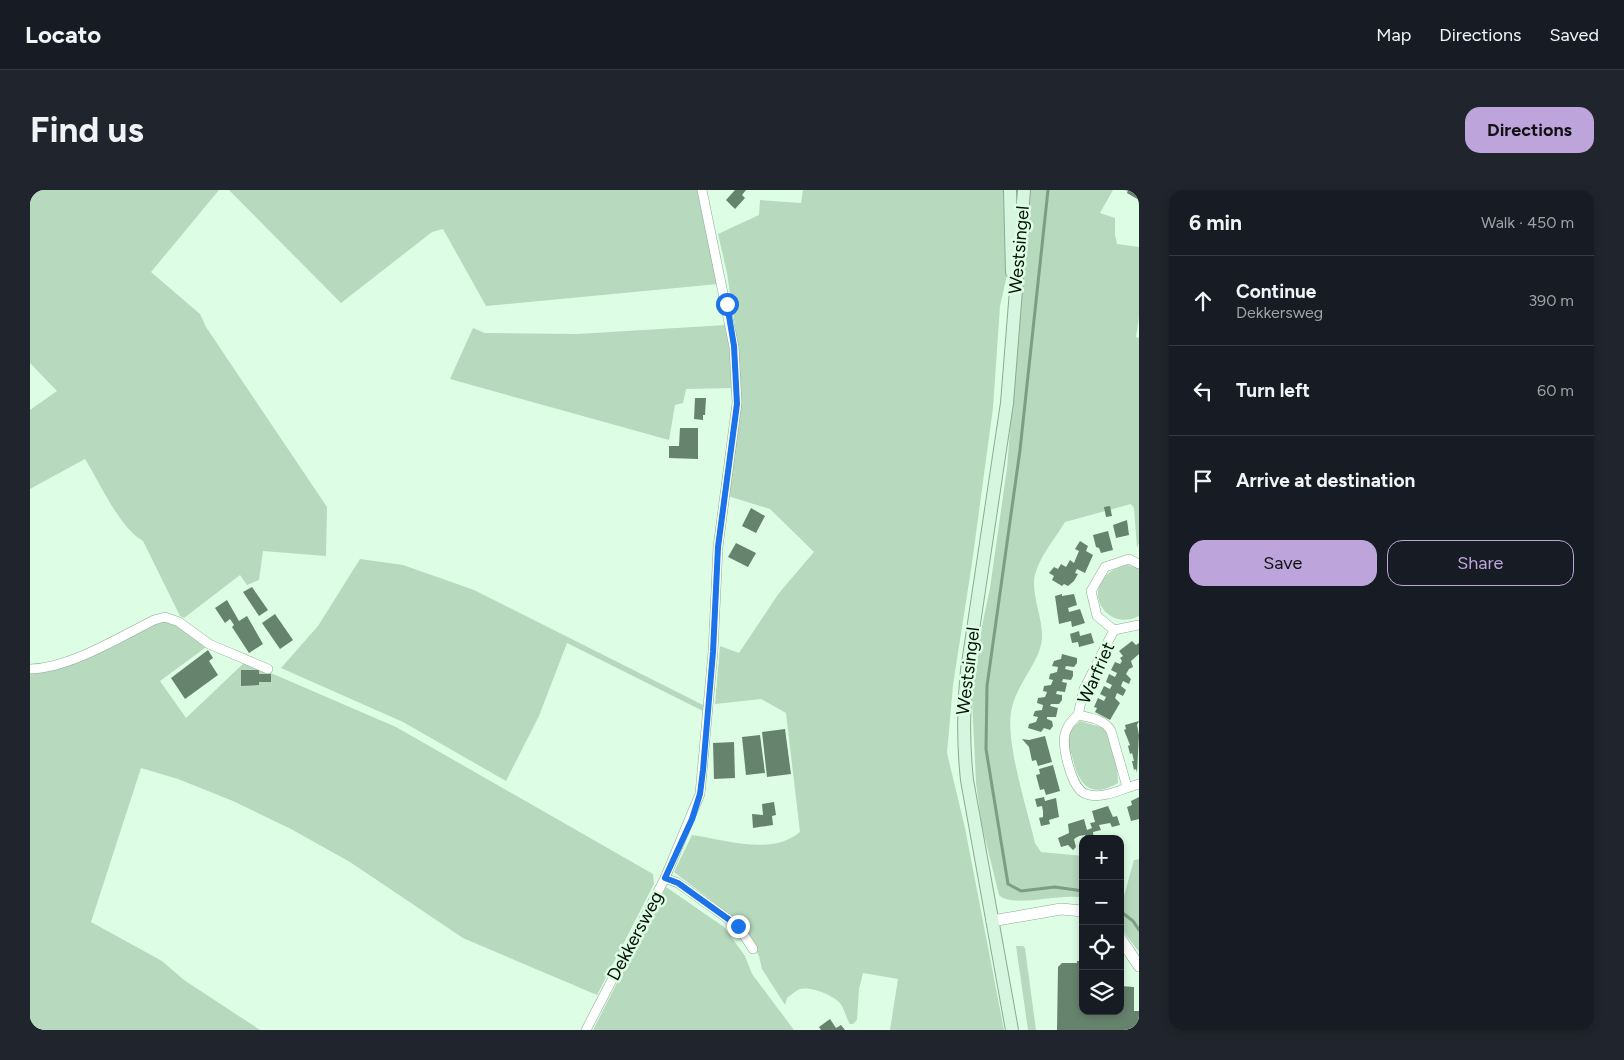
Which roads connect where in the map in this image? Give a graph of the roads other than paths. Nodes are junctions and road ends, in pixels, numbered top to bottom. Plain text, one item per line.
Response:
1 (702, 190) edge
2 (1010, 190) edge
3 (1024, 190) edge
4 (1014, 310) junction
5 (1139, 564) edge
6 (1139, 625) edge
7 (1114, 630) junction
8 (30, 669) edge
9 (268, 669) dead end
10 (1078, 716) junction
11 (1139, 784) edge
12 (1127, 787) junction
13 (665, 878) junction
14 (1079, 911) edge
15 (992, 921) junction
16 (1124, 944) edge
17 (753, 949) dead end
18 (1139, 966) edge
19 (586, 1030) edge
20 (1012, 1030) edge

1 - 13 street, Dekkersweg
2 - 4 main road, Westsingel
3 - 4 main road, Westsingel
4 - 15 main road, Westsingel
5 - 7 street, Warfriet
6 - 7 street, Warfriet
7 - 10 street, Warfriet
8 - 9 street
10 - 12 street, Warfriet
10 - 12 street, Warfriet
11 - 12 street
13 - 17 street
13 - 19 street, Dekkersweg
14 - 15 street
15 - 20 main road, Westsingel
16 - 18 street

